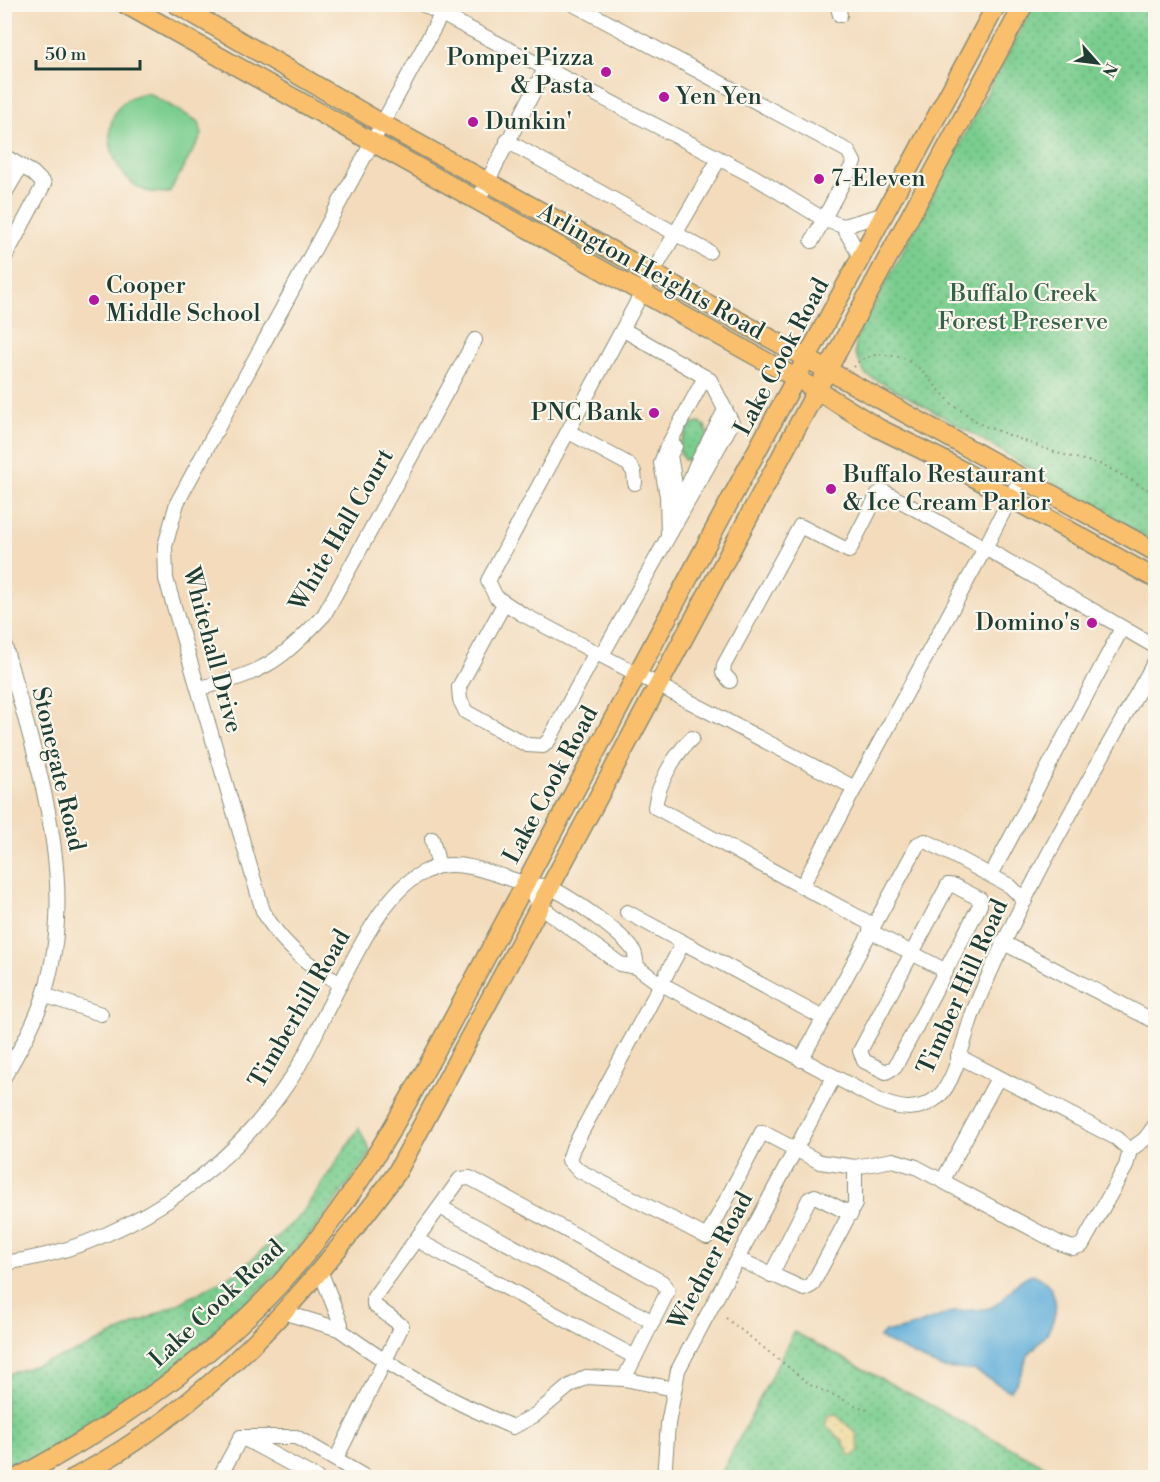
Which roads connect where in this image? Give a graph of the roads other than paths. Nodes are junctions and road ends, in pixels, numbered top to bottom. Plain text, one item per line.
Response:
1 (124, 4) edge
2 (176, 4) edge
3 (422, 4) edge
4 (573, 4) edge
5 (997, 4) edge
6 (1024, 4) edge
7 (444, 10) edge
8 (546, 67) junction
9 (381, 123) junction
10 (507, 141) junction
11 (370, 143) junction
12 (4, 156) edge
13 (718, 159) junction
14 (21, 166) junction
15 (487, 181) junction
16 (4, 195) edge
17 (477, 202) junction
18 (886, 214) junction
19 (825, 220) junction
20 (843, 226) junction
21 (677, 235) junction
22 (812, 242) dead end
23 (709, 252) dead end
24 (4, 259) edge
25 (862, 260) junction
26 (653, 273) junction
27 (642, 295) junction
28 (624, 330) junction
29 (474, 340) dead end
30 (817, 364) junction
31 (707, 378) junction
32 (797, 379) junction
33 (817, 390) junction
34 (568, 432) junction
35 (1021, 477) junction
36 (635, 483) dead end
37 (1010, 498) junction
38 (668, 537) junction
39 (985, 548) junction
40 (1155, 552) edge
41 (1155, 579) edge
42 (504, 604) junction
43 (1122, 628) junction
44 (4, 642) edge
45 (1155, 647) edge
46 (599, 653) junction
47 (1155, 659) edge
48 (637, 674) junction
49 (730, 681) dead end
50 (660, 686) junction
51 (199, 688) junction
52 (692, 738) dead end
53 (855, 788) junction
54 (432, 839) dead end
55 (439, 866) junction
56 (990, 875) junction
57 (526, 884) junction
58 (802, 886) junction
59 (551, 888) junction
60 (1025, 901) junction
61 (541, 907) junction
62 (627, 912) dead end
63 (871, 928) junction
64 (1002, 942) junction
65 (683, 943) junction
66 (912, 953) junction
67 (637, 967) junction
68 (946, 971) junction
69 (341, 984) junction
70 (660, 984) junction
71 (44, 995) junction
72 (101, 1014) dead end
73 (823, 1018) junction
74 (1155, 1022) edge
75 (958, 1056) junction
76 (801, 1060) junction
77 (4, 1077) edge
78 (834, 1077) junction
79 (998, 1078) junction
80 (1155, 1124) edge
81 (795, 1150) junction
82 (1130, 1150) junction
83 (855, 1167) junction
84 (943, 1180) junction
85 (440, 1207) junction
86 (851, 1214) junction
87 (417, 1240) junction
88 (738, 1259) junction
89 (4, 1263) edge
90 (321, 1273) junction
91 (771, 1275) junction
92 (286, 1313) junction
93 (653, 1322) junction
94 (339, 1329) junction
95 (635, 1357) junction
96 (384, 1362) junction
97 (624, 1379) junction
98 (674, 1389) junction
99 (241, 1437) junction
100 (336, 1459) junction
101 (17, 1478) edge
102 (74, 1478) edge
103 (219, 1478) edge
104 (317, 1478) edge
105 (367, 1478) edge
106 (664, 1478) edge

1 - 11 main road, Arlington Heights Road
2 - 9 main road
3 - 7 street
4 - 19 street
5 - 18 main road, Lake Cook Road
6 - 30 main road, Lake Cook Road
7 - 8 street
7 - 9 street, Whitehall Drive
8 - 10 street
8 - 13 street
9 - 11 street, Whitehall Drive
9 - 15 main road
10 - 15 street
10 - 21 street
11 - 17 main road, Arlington Heights Road
11 - 51 street, Whitehall Drive
12 - 14 street
13 - 19 street
13 - 21 street
14 - 16 street
14 - 24 street
15 - 17 street
15 - 26 main road
17 - 27 main road, Arlington Heights Road
18 - 20 street
18 - 25 main road, Lake Cook Road
19 - 20 street
19 - 22 street
20 - 25 street
21 - 23 street
21 - 26 street
25 - 30 main road, Lake Cook Road
26 - 27 street
26 - 30 main road
27 - 28 street
27 - 32 main road, Arlington Heights Road
28 - 31 street
28 - 34 street
29 - 51 street, White Hall Court
30 - 32 main road, Lake Cook Road
30 - 33 main road, Lake Cook Road
30 - 35 main road
31 - 38 street
31 - 38 street
32 - 33 main road, Arlington Heights Road
32 - 48 main road, Lake Cook Road
33 - 37 main road, Arlington Heights Road
33 - 50 main road, Lake Cook Road
34 - 36 street
34 - 42 street
35 - 37 street
35 - 40 main road
37 - 39 street
37 - 41 main road, Arlington Heights Road
38 - 46 street
39 - 43 street
39 - 49 street
39 - 53 street
42 - 46 street
42 - 46 street
43 - 45 street
43 - 56 street
44 - 71 street, Stonegate Road
46 - 48 street
47 - 60 street, Timber Hill Road
48 - 50 street
48 - 57 main road, Lake Cook Road
50 - 53 street
50 - 59 main road, Lake Cook Road
51 - 69 street, Whitehall Drive
52 - 58 street
53 - 58 street
54 - 55 street
55 - 57 street, Timberhill Road
55 - 69 street, Timberhill Road
56 - 60 street
56 - 63 street
57 - 59 street, Timber Hill Road
57 - 61 street, Timber Hill Road
57 - 101 main road, Lake Cook Road
58 - 63 street
59 - 61 main road, Lake Cook Road
59 - 67 street, Timber Hill Road
60 - 64 street, Timber Hill Road
61 - 67 street, Timber Hill Road
61 - 90 main road, Lake Cook Road
62 - 65 street
63 - 66 street
63 - 73 street
64 - 74 street
64 - 75 street, Timber Hill Road
65 - 70 street
65 - 73 street
66 - 68 street
66 - 68 street
66 - 68 street
67 - 70 street, Timber Hill Road
69 - 89 street, Timberhill Road
70 - 76 street, Timber Hill Road
70 - 81 street
71 - 72 street
71 - 77 street, Stonegate Road
73 - 76 street
75 - 78 street, Timber Hill Road
75 - 79 street
76 - 78 street, Timber Hill Road
78 - 81 street, Wiedner Road
79 - 82 street
79 - 84 street
80 - 82 street
81 - 83 street
81 - 88 street, Wiedner Road
82 - 84 street
83 - 84 street
83 - 86 street
85 - 87 street
85 - 93 street
85 - 93 street
86 - 91 street
86 - 91 street
87 - 95 street
87 - 96 street
88 - 91 street
88 - 98 street, Wiedner Road
90 - 92 main road, Lake Cook Road
90 - 94 street
92 - 94 street
92 - 102 main road, Lake Cook Road
93 - 95 street
94 - 96 street
95 - 97 street
96 - 97 street
96 - 100 street
97 - 98 street
98 - 106 street, Wiedner Road
99 - 100 street
99 - 103 street
99 - 104 street
100 - 105 street

